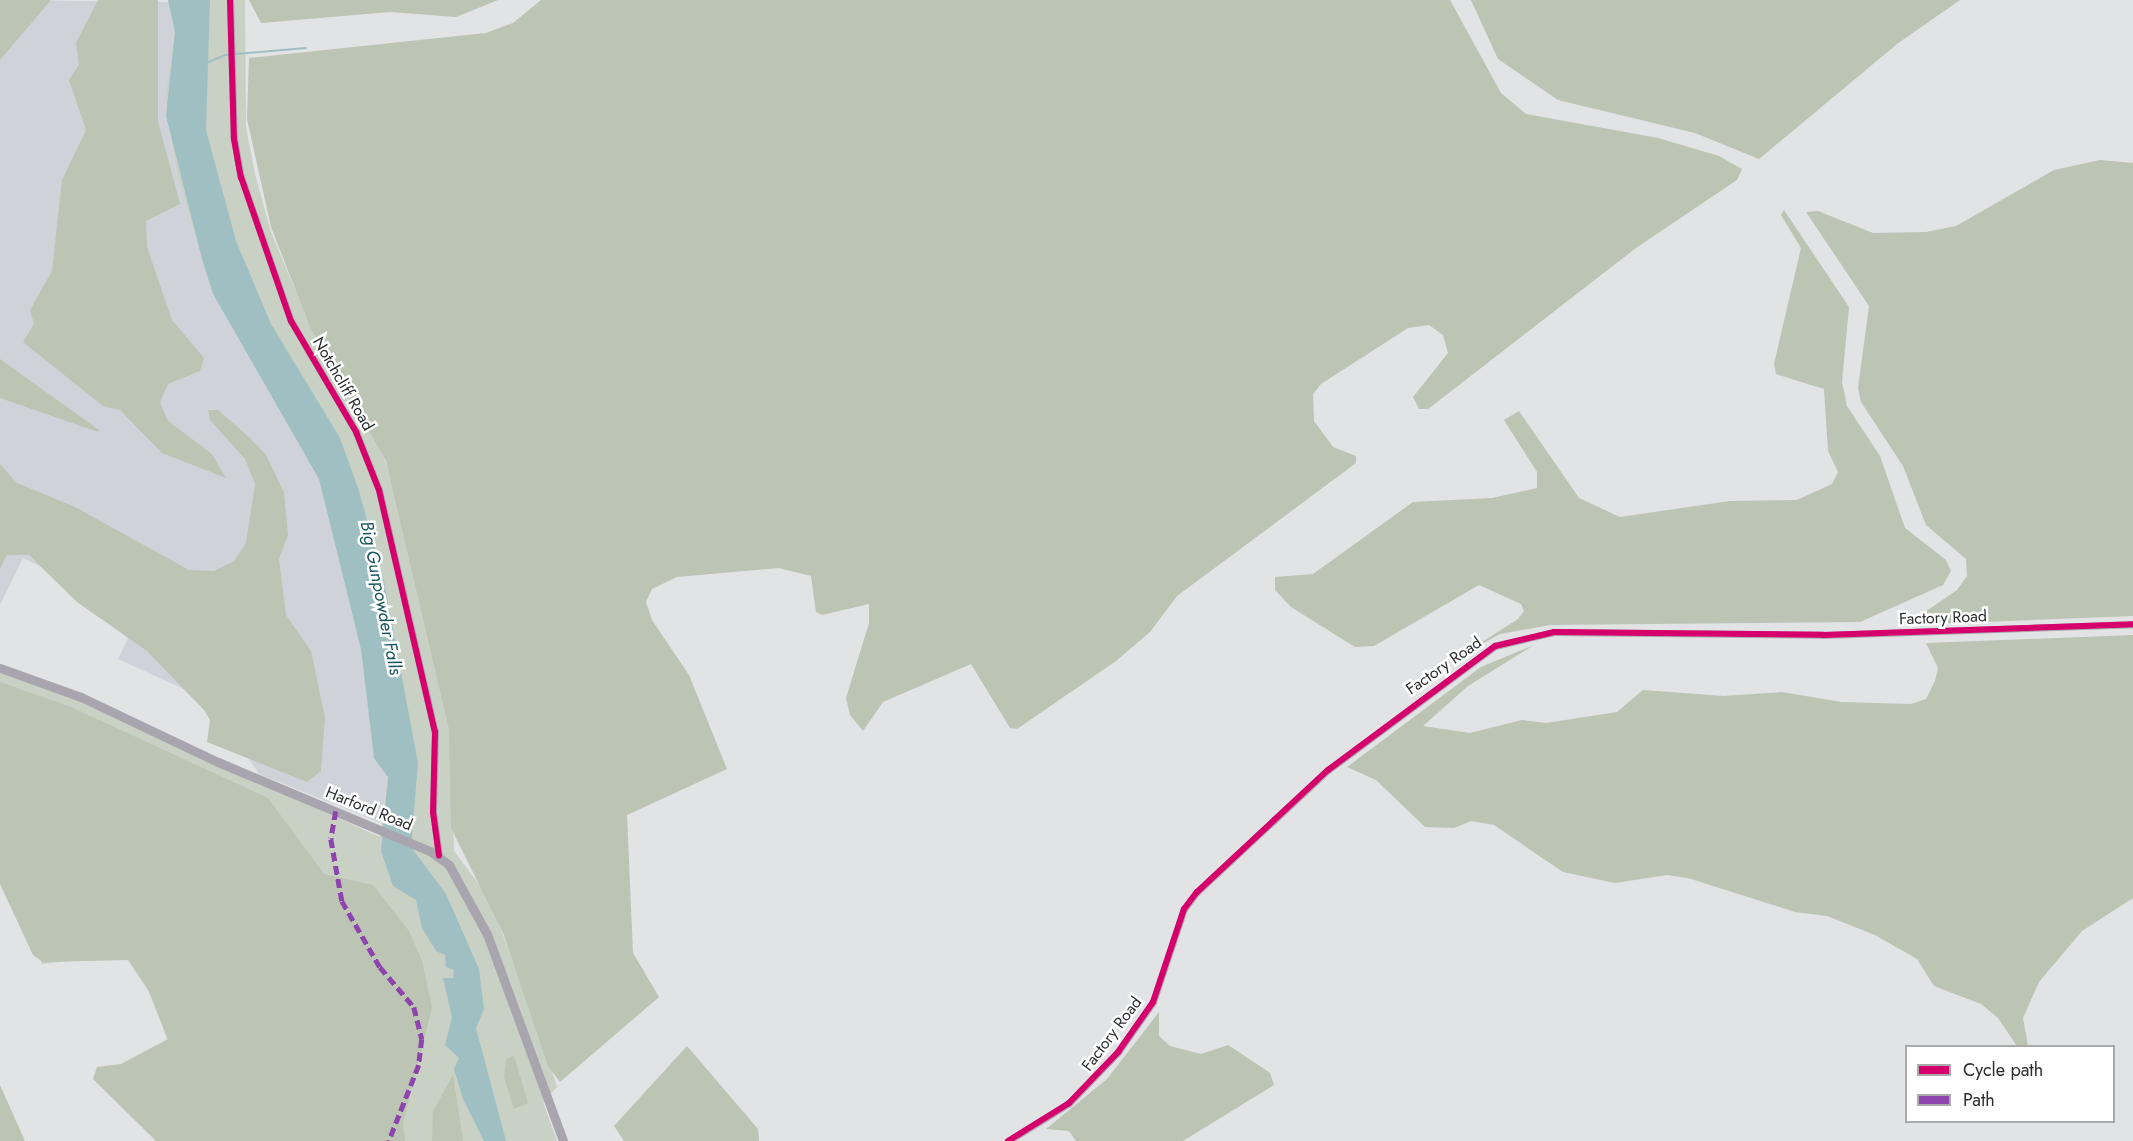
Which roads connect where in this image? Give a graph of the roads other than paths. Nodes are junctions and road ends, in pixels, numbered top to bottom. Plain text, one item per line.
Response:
1 (230, 0) edge
2 (2133, 624) edge
3 (0, 668) edge
4 (439, 856) junction
5 (563, 1141) edge
6 (1008, 1141) edge

1 - 4 street, Notchcliff Road
2 - 6 street, Factory Road
3 - 4 main road, Harford Road
4 - 5 main road, Harford Road

